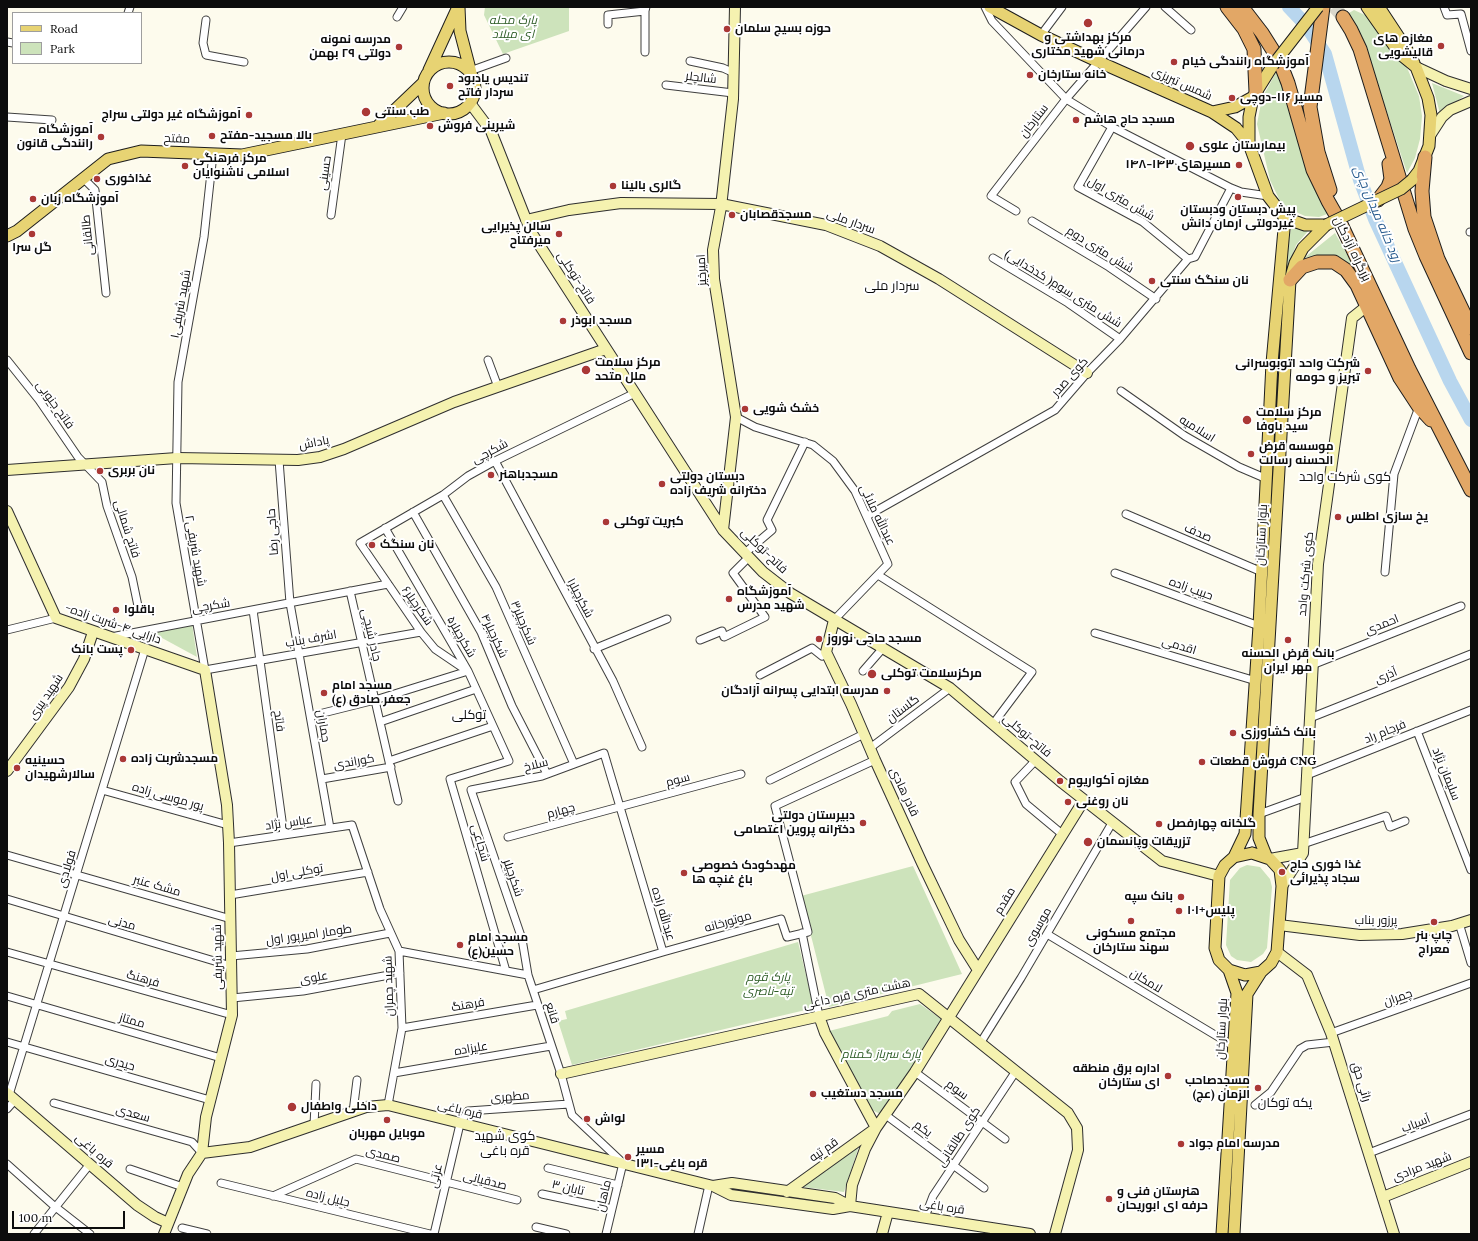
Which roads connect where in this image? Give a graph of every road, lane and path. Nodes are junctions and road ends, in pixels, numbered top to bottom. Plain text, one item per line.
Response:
1 (403, 7) edge
2 (459, 7) edge
3 (734, 7) edge
4 (986, 7) edge
5 (990, 7) edge
6 (1062, 7) edge
7 (1146, 7) edge
8 (1165, 7) edge
9 (1227, 7) edge
10 (1242, 7) edge
11 (1318, 7) edge
12 (1323, 7) edge
13 (1367, 7) edge
14 (1379, 7) edge
15 (1444, 7) edge
16 (645, 9) edge
17 (397, 17) dead end
18 (206, 20) dead end
19 (608, 24) dead end
20 (1191, 30) dead end
21 (1041, 34) junction
22 (1471, 51) edge
23 (645, 52) dead end
24 (506, 58) dead end
25 (690, 61) dead end
26 (1097, 61) junction
27 (244, 62) dead end
28 (1416, 67) junction
29 (429, 71) junction
30 (734, 73) junction
31 (472, 75) junction
32 (423, 83) junction
33 (666, 85) dead end
34 (1471, 89) edge
35 (733, 93) junction
36 (1255, 94) junction
37 (1066, 98) junction
38 (1471, 101) edge
39 (470, 103) junction
40 (1460, 104) junction
41 (1471, 107) edge
42 (1212, 112) junction
43 (444, 113) junction
44 (7, 117) edge
45 (52, 120) dead end
46 (377, 127) junction
47 (1112, 127) junction
48 (342, 134) junction
49 (1431, 134) junction
50 (1249, 144) junction
51 (213, 154) junction
52 (1425, 157) junction
53 (83, 178) junction
54 (1231, 188) junction
55 (1268, 196) junction
56 (1378, 200) junction
57 (721, 204) junction
58 (1016, 211) dead end
59 (331, 215) dead end
60 (1285, 218) junction
61 (526, 220) junction
62 (1032, 221) dead end
63 (1340, 222) junction
64 (1326, 225) junction
65 (7, 236) edge
66 (993, 258) dead end
67 (1188, 259) junction
68 (1290, 280) junction
69 (106, 293) dead end
70 (1156, 299) junction
71 (1367, 306) junction
72 (1471, 328) edge
73 (1120, 339) junction
74 (606, 349) junction
75 (1471, 353) edge
76 (7, 360) edge
77 (488, 360) dead end
78 (1087, 373) junction
79 (498, 387) junction
80 (1121, 391) dead end
81 (635, 393) junction
82 (1419, 407) junction
83 (736, 417) junction
84 (1444, 435) junction
85 (805, 442) junction
86 (177, 458) junction
87 (279, 460) junction
88 (495, 461) junction
89 (84, 464) junction
90 (7, 470) edge
91 (1267, 479) junction
92 (1471, 490) edge
93 (443, 495) junction
94 (7, 512) edge
95 (413, 512) junction
96 (1126, 514) dead end
97 (867, 516) junction
98 (385, 528) junction
99 (723, 530) junction
100 (360, 543) joint
101 (747, 555) junction
102 (1262, 572) junction
103 (1385, 572) dead end
104 (1115, 573) dead end
105 (878, 575) junction
106 (388, 584) junction
107 (350, 591) junction
108 (290, 603) junction
109 (138, 606) dead end
110 (1460, 606) dead end
111 (253, 610) junction
112 (56, 618) junction
113 (196, 619) junction
114 (667, 619) dead end
115 (834, 620) junction
116 (1259, 626) junction
117 (7, 630) edge
118 (93, 632) junction
119 (421, 632) junction
120 (1095, 633) dead end
121 (109, 637) junction
122 (700, 640) dead end
123 (362, 642) junction
124 (883, 648) junction
125 (145, 649) junction
126 (594, 649) junction
127 (826, 652) junction
128 (299, 653) junction
129 (1471, 654) edge
130 (260, 659) junction
131 (1312, 665) junction
132 (205, 670) junction
133 (468, 671) junction
134 (863, 672) dead end
135 (760, 675) dead end
136 (1256, 681) junction
137 (950, 688) junction
138 (476, 689) junction
139 (375, 700) junction
140 (1471, 710) edge
141 (310, 716) junction
142 (1310, 718) junction
143 (380, 722) junction
144 (993, 724) junction
145 (493, 726) junction
146 (1417, 731) junction
147 (864, 734) junction
148 (642, 747) dead end
149 (870, 748) junction
150 (604, 753) joint
151 (875, 760) junction
152 (1036, 760) junction
153 (509, 761) joint
154 (390, 764) junction
155 (574, 764) junction
156 (7, 771) edge
157 (547, 774) junction
158 (741, 774) dead end
159 (1307, 775) junction
160 (322, 779) junction
161 (770, 780) dead end
162 (102, 790) junction
163 (471, 790) joint
164 (1306, 797) junction
165 (1084, 800) junction
166 (398, 801) dead end
167 (620, 807) junction
168 (1259, 814) junction
169 (1405, 821) dead end
170 (1112, 823) junction
171 (228, 825) junction
172 (352, 825) joint
173 (330, 828) junction
174 (1062, 834) junction
175 (284, 835) junction
176 (508, 837) dead end
177 (229, 843) junction
178 (1303, 849) junction
179 (7, 855) edge
180 (1234, 857) junction
181 (1268, 859) junction
182 (1471, 870) edge
183 (368, 872) junction
184 (77, 874) junction
185 (1219, 876) junction
186 (1282, 886) junction
187 (230, 895) junction
188 (7, 899) edge
189 (64, 917) junction
190 (231, 919) junction
191 (1471, 920) edge
192 (1459, 923) junction
193 (1279, 925) junction
194 (390, 933) junction
195 (802, 933) junction
196 (1047, 934) junction
197 (400, 951) junction
198 (7, 952) edge
199 (663, 952) junction
200 (1277, 952) junction
201 (231, 961) junction
202 (1471, 963) edge
203 (49, 964) junction
204 (978, 970) junction
205 (1229, 970) junction
206 (506, 971) junction
207 (1261, 972) junction
208 (400, 973) junction
209 (528, 975) junction
210 (1471, 983) edge
211 (533, 990) junction
212 (7, 996) edge
213 (232, 998) junction
214 (37, 1004) junction
215 (537, 1005) junction
216 (232, 1015) junction
217 (819, 1016) junction
218 (950, 1016) junction
219 (402, 1028) junction
220 (1333, 1038) junction
221 (7, 1042) edge
222 (981, 1042) junction
223 (24, 1046) junction
224 (551, 1046) junction
225 (1235, 1047) junction
226 (221, 1058) junction
227 (1016, 1071) junction
228 (916, 1072) junction
229 (394, 1073) junction
230 (561, 1074) junction
231 (357, 1080) dead end
232 (316, 1084) dead end
233 (10, 1096) edge
234 (210, 1100) junction
235 (54, 1103) dead end
236 (569, 1104) junction
237 (388, 1105) junction
238 (1255, 1105) dead end
239 (7, 1109) edge
240 (353, 1112) junction
241 (1471, 1114) edge
242 (887, 1116) junction
243 (982, 1122) junction
244 (460, 1124) junction
245 (314, 1125) junction
246 (876, 1128) junction
247 (1005, 1139) dead end
248 (202, 1153) junction
249 (1369, 1153) junction
250 (1471, 1162) edge
251 (623, 1163) junction
252 (7, 1164) edge
253 (90, 1164) junction
254 (954, 1166) junction
255 (548, 1168) dead end
256 (130, 1169) dead end
257 (446, 1182) junction
258 (221, 1183) dead end
259 (618, 1185) junction
260 (711, 1186) junction
261 (183, 1187) junction
262 (984, 1188) dead end
263 (787, 1192) junction
264 (542, 1194) dead end
265 (274, 1196) junction
266 (1383, 1197) junction
267 (518, 1200) dead end
268 (850, 1206) junction
269 (56, 1207) junction
270 (612, 1209) junction
271 (888, 1212) junction
272 (925, 1217) junction
273 (168, 1223) junction
274 (536, 1227) dead end
275 (184, 1231) edge
276 (34, 1234) edge
277 (90, 1234) edge
278 (164, 1234) edge
279 (207, 1234) edge
280 (430, 1234) edge
281 (434, 1234) edge
282 (566, 1234) edge
283 (606, 1234) edge
284 (698, 1234) edge
285 (882, 1234) edge
286 (1030, 1234) edge
287 (1055, 1234) edge
288 (1222, 1234) edge
289 (1234, 1234) edge
290 (1394, 1234) edge

1 - 17 street
2 - 29 main road
2 - 31 main road
3 - 30 street, امیرخیز
4 - 37 street
5 - 21 main road, شمس تبریزی
6 - 21 street
7 - 26 street, ستارخان
8 - 20 street
9 - 36 highway
10 - 63 highway, بزرگراه آزادگان
11 - 36 main road, bridge
12 - 63 highway
13 - 28 main road
14 - 28 main road
15 - 22 street
16 - 19 street
16 - 23 street
18 - 27 street
21 - 26 main road, شمس تبریزی
24 - 31 street
25 - 30 street
26 - 37 street, ستارخان
26 - 42 main road, شمس تبریزی
28 - 34 street
28 - 49 main road
29 - 31 main road
29 - 32 main road
30 - 35 street, امیرخیز
31 - 39 main road
32 - 43 main road
32 - 46 main road
33 - 35 street, شالچلر
35 - 57 street, امیرخیز
36 - 42 main road
36 - 50 main road
37 - 47 street
37 - 58 street, ستارخان
38 - 40 street
39 - 43 main road
39 - 61 street, فاتح-توکلی
40 - 41 street
40 - 49 street
42 - 50 main road, شمس تبریزی
43 - 46 main road, مفتح
44 - 45 street
46 - 48 main road, مفتح
47 - 54 street
47 - 67 street, شش متری اول
48 - 51 main road, مفتح
48 - 59 street, حسینی
49 - 52 main road
50 - 55 main road
51 - 53 main road, مفتح
51 - 86 street, شهید شریفی۱
52 - 56 main road, bridge
52 - 72 highway
53 - 65 main road, مفتح
53 - 69 street, طالقانی
54 - 55 street
54 - 67 street, کوی صدر
55 - 60 main road
56 - 64 main road, bridge
56 - 75 highway
57 - 61 street, سردار ملی
57 - 78 street, سردار ملی
57 - 83 street, امیرخیز
60 - 64 main road
60 - 91 main road, بلوار ستارخان
61 - 74 street, فاتح-توکلی
62 - 70 street, شش متری دوم
63 - 84 highway, بزرگراه آزادگان
64 - 68 main road, بلوار ستارخان
66 - 73 street, (کدخدایی )شش متری سوم
67 - 70 street, کوی صدر
68 - 71 highway
68 - 168 main road, بلوار ستارخان
70 - 73 street, کوی صدر
71 - 82 highway
71 - 131 street, کوی شرکت واحد
73 - 78 street, کوی صدر
74 - 79 street, پاداش
74 - 81 street, فاتح-توکلی
76 - 89 street, فاتح جنوبی
77 - 79 street
78 - 97 street, کوی صدر
79 - 87 street, پاداش
80 - 91 street, اسلامیه
81 - 88 street, شکرچی
81 - 99 street, فاتح-توکلی
82 - 84 highway
82 - 103 street
83 - 85 street, عبدالله ملائی
83 - 99 street, امیرخیز
84 - 92 highway, بزرگراه آزادگان
85 - 97 street, عبدالله ملائی
85 - 101 street
86 - 87 street, پاداش
86 - 89 street, پاداش
86 - 113 street, شهید شریفی۲
87 - 108 street, حاجی رضا
88 - 93 street, شکرچی
88 - 126 street, شکرچیلر۱
89 - 90 street, پاداش
89 - 109 street, فاتح شمالی
91 - 102 main road, بلوار ستارخان
93 - 95 street, شکرچی
93 - 155 street, شکرچیلر۳
94 - 112 street, -دارایی ۴-شربت زاده
95 - 98 street, شکرچی
95 - 157 street, شکرچیلر۴
96 - 102 street, صدف
97 - 105 street, عبدالله ملائی
98 - 100 street, شکرچی
98 - 133 street, شکرچیلر۵
99 - 101 street, فاتح-توکلی
100 - 106 street, شکرچیلر۶
101 - 115 street, فاتح-توکلی
101 - 122 street
102 - 116 main road, بلوار ستارخان
104 - 116 street, حبیب زاده
105 - 115 street, عبدالله ملائی
105 - 144 street
106 - 107 street, شکرچی
106 - 119 street, شکرچیلر۶
107 - 108 street, شکرچی
107 - 123 street, چادر شبچی
108 - 111 street, شکرچی
108 - 128 street, جماران
110 - 131 street, احمدی
111 - 113 street, شکرچی
111 - 130 street, فاتح
112 - 117 street
112 - 118 street, -دارایی ۴-شربت زاده
113 - 121 street, شکرچی
113 - 132 street, شهید شریفی۲
114 - 126 street
115 - 124 street, فاتح-توکلی
115 - 127 street
116 - 136 main road, بلوار ستارخان
118 - 121 street, -دارایی ۴-شربت زاده
118 - 156 street, شهید پیری
119 - 123 street, اشرف بناب
119 - 133 street, شکرچیلر۶
120 - 136 street, اقدمی
121 - 125 street, -دارایی ۴-شربت زاده
123 - 128 street, اشرف بناب
123 - 139 street, چادر شبچی
124 - 134 street
124 - 137 street, فاتح-توکلی
125 - 132 street, -دارایی ۴-شربت زاده
125 - 162 street, فولادی
126 - 148 street, شکرچیلر۱
127 - 135 street
127 - 147 street, قادر هادی
128 - 130 street, اشرف بناب
128 - 141 street, جماران
129 - 142 street, آذری
130 - 132 street, اشرف بناب
130 - 175 street, فاتح
131 - 142 street, کوی شرکت واحد
132 - 171 street, شهید شریفى
133 - 138 street, شکرچیلر۵
133 - 139 street
136 - 180 main road, بلوار ستارخان
137 - 144 street, فاتح-توکلی
137 - 149 street, گلستان
138 - 143 street
138 - 145 street, شکرچیلر۵
139 - 141 street
139 - 143 street, چادر شبچی
140 - 146 street, فرجام راد
141 - 160 street, جماران
142 - 159 street, کوی شرکت واحد
143 - 154 street, چادر شبچی
144 - 152 street, فاتح-توکلی
145 - 153 street, شکرچیلر۵
145 - 154 street, کوراندی
146 - 159 street, فرجام راد
146 - 182 street, سلیمان نژاد
147 - 149 street, قادر هادی
147 - 161 street
149 - 151 street, قادر هادی
150 - 155 street, سلاخ
150 - 167 street, عبدالله زاده
151 - 195 street
151 - 204 street, قادر هادی
152 - 165 street, فاتح-توکلی
152 - 174 street
153 - 206 street, شجاعی
154 - 160 street, کوراندی
154 - 166 street, چادر شبچی
155 - 157 street, سلاخ
157 - 163 street, سلاخ
158 - 167 street, سوم
159 - 164 street, کوی شرکت واحد
160 - 173 street, جماران
162 - 171 street, پور موسی زاده
162 - 184 street, فولادی
163 - 209 street, شکرچیلر
164 - 168 street
164 - 178 street, کوی شرکت واحد
165 - 170 street, فاتح-توکلی
165 - 174 street, مقدم
167 - 176 street, چهارم
167 - 199 street, عبدالله زاده
168 - 181 main road, بلوار ستارخان
169 - 178 street
170 - 185 street, فاتح-توکلی
170 - 196 street, موسوی
171 - 177 street, شهید شریفى
172 - 173 street, عباس نژاد
172 - 183 street, شهید چمران
173 - 175 street, عباس نژاد
174 - 204 street, مقدم
175 - 177 street, عباس نژاد
177 - 187 street, شهید شریفى
178 - 181 street
178 - 186 street
179 - 184 street, مشک عنبر
180 - 181 main road
180 - 185 main road, بلوار ستارخان
181 - 186 main road, بلوار ستارخان
183 - 187 street, توکلی اول
183 - 194 street, شهید چمران
184 - 189 street, فولادی
184 - 190 street, مشک عنبر
185 - 205 main road, بلوار ستارخان
186 - 193 main road, بلوار ستارخان
187 - 190 street, شهید شریفى
188 - 189 street, مدنی
189 - 201 street, مدنی
189 - 203 street, فولادی
190 - 201 street, شهید شریفى
191 - 192 street, پرزور بناب
192 - 193 street, پرزور بناب
192 - 202 street
193 - 200 main road, بلوار ستارخان
194 - 197 street, شهید چمران
194 - 201 street, طومار امیرپور اول
195 - 199 street, موتورخانه
195 - 217 street
196 - 222 street, موسوی
196 - 225 street, لامکان
197 - 206 street
197 - 208 street, شهید چمران
198 - 203 street, فرهنگ
199 - 211 street, عبدالله زاده
200 - 207 main road, بلوار ستارخان
200 - 220 street, راثی حق
201 - 213 street, شهید شریفى
203 - 214 street, فولادی
203 - 216 street, فرهنگ
204 - 218 street, مقدم
205 - 207 main road
205 - 225 main road, بلوار ستارخان
206 - 209 street
207 - 289 main road, بلوار ستارخان
208 - 213 street, علوی
208 - 219 street, شهید چمران
209 - 211 street, قانع
210 - 220 street, چمران
211 - 215 street, قانع
212 - 214 street
213 - 216 street, شهید شریفى
214 - 223 street, فولادی
214 - 226 street, ممتاز
215 - 219 street, فرهنگ
215 - 224 street, قانع
216 - 226 street, شهید شریفى
217 - 218 street, هشت متری قره داغی
217 - 230 street, هشت متری قره داغی
217 - 246 street
218 - 222 street, هشت متری قره داغی
218 - 228 street, قم تپه
219 - 229 street, شهید چمران
220 - 238 street, چمران
220 - 249 street, راثی حق
221 - 223 street, حیدری
222 - 227 street, هشت متری قره داغی
223 - 233 street, فولادی
223 - 234 street, حیدری
224 - 229 street, علیزاده
224 - 230 street, قانع
225 - 288 main road, بلوار ستارخان
226 - 234 street, شهید شریفى
227 - 243 street, کوی طالقانی
227 - 287 street, هشت متری قره داغی
228 - 242 street, قم تپه
228 - 243 street, سوم
229 - 237 street, شهید چمران
230 - 236 street, قانع
231 - 240 street
232 - 245 street
233 - 239 street
233 - 253 street, قره باغی
234 - 248 street, شهید شریفى
235 - 248 street, سعدی
236 - 244 street, مطهری
236 - 251 street, قانع
237 - 240 street, قره باغی
237 - 244 street, قره باغی
240 - 245 street, قره باغی
241 - 249 street, آسیاب
242 - 246 street, قم تپه
242 - 254 street, یکم
243 - 247 street, سوم
243 - 254 street, کوی طالقانی
244 - 251 street, قره باغی
244 - 257 street, عزتی
245 - 248 street, قره باغی
246 - 263 street, قم تپه
246 - 268 street, قم تپه
248 - 261 street, شهید شریفى
249 - 266 street, راثی حق
250 - 266 street, شهید مرادی
251 - 259 street, ماهان
251 - 260 street, قره باغی
252 - 269 street
253 - 269 street
253 - 273 street, قره باغی
254 - 262 street, یکم
254 - 272 street, کوی طالقانی
255 - 259 street
256 - 261 street
257 - 265 street, صمدی
257 - 267 street, صدقیانی
257 - 281 street, عزتی
258 - 265 street, جلیل زاده
259 - 270 street, ماهان
260 - 263 street
260 - 268 street
260 - 284 street
261 - 273 street, شهید شریفى
263 - 268 street
264 - 270 street, تابان ۳
265 - 280 street, جلیل زاده
266 - 290 street, راثی حق
268 - 271 street, قره باغی
269 - 276 street
269 - 277 street
270 - 283 street, ماهان
271 - 272 street, قره باغی
271 - 285 street
272 - 286 street, قره باغی
273 - 275 street
273 - 278 street, شهید شریفى
274 - 282 street
275 - 279 street

